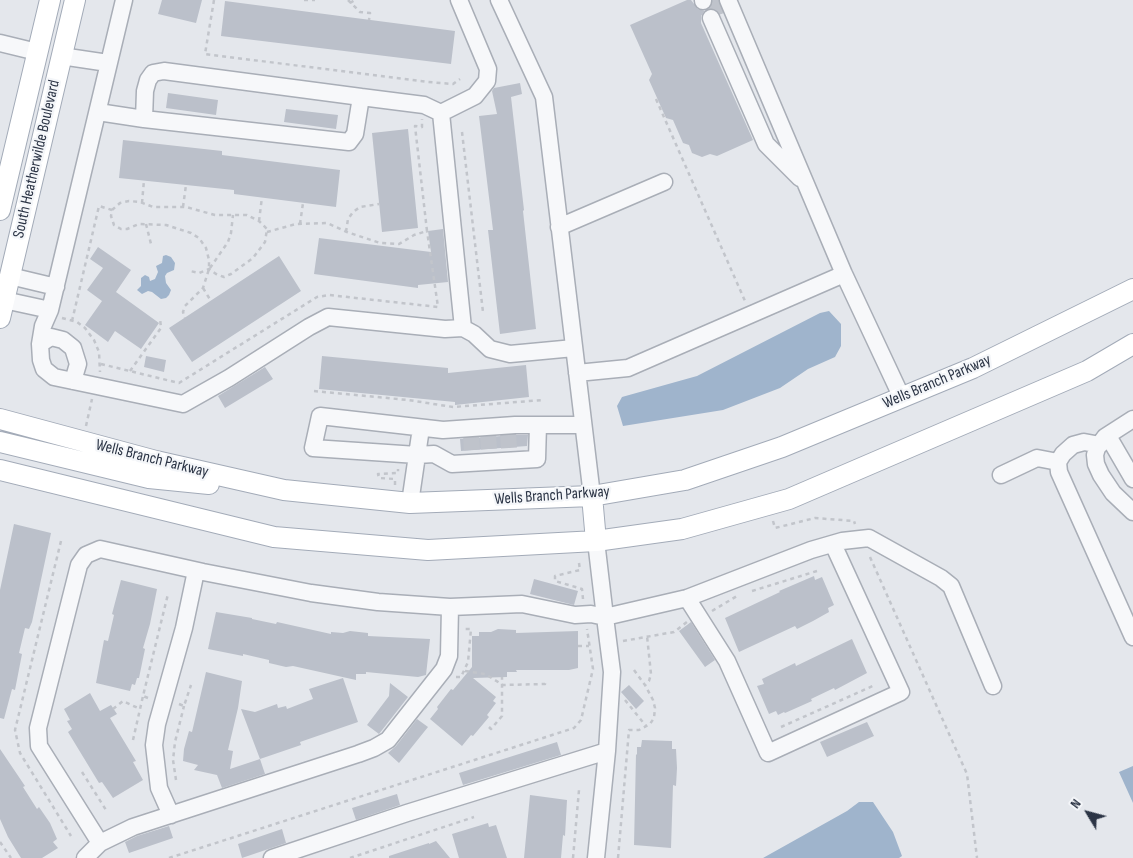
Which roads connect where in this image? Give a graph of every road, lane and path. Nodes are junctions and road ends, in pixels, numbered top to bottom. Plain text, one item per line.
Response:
1 (50, 0) edge
2 (75, 0) edge
3 (124, 0) edge
4 (214, 0) edge
5 (304, 0) edge
6 (314, 0) edge
7 (354, 0) edge
8 (459, 0) edge
9 (499, 0) edge
10 (728, 0) tunnel mouth
11 (349, 1) edge
12 (715, 16) tunnel mouth
13 (369, 20) dead end
14 (0, 43) edge
15 (37, 52) junction
16 (61, 56) junction
17 (108, 63) junction
18 (460, 79) dead end
19 (361, 97) junction
20 (656, 98) dead end
21 (98, 112) junction
22 (441, 113) junction
23 (422, 116) dead end
24 (144, 119) junction
25 (462, 132) dead end
26 (144, 180) dead end
27 (664, 182) dead end
28 (805, 182) junction
29 (186, 185) dead end
30 (262, 198) dead end
31 (142, 203) junction
32 (303, 203) dead end
33 (379, 204) dead end
34 (183, 207) junction
35 (0, 210) edge
36 (112, 210) junction
37 (233, 215) junction
38 (259, 221) junction
39 (146, 224) junction
40 (300, 224) junction
41 (560, 227) junction
42 (267, 232) junction
43 (346, 232) junction
44 (150, 244) dead end
45 (210, 269) junction
46 (190, 271) dead end
47 (844, 274) junction
48 (10, 276) junction
49 (440, 284) dead end
50 (434, 285) dead end
51 (56, 287) junction
52 (203, 288) junction
53 (1133, 289) edge
54 (211, 301) dead end
55 (750, 304) dead end
56 (2, 309) edge
57 (483, 312) dead end
58 (56, 314) junction
59 (160, 318) dead end
60 (186, 318) dead end
61 (72, 321) junction
62 (463, 328) junction
63 (40, 344) junction
64 (1133, 344) edge
65 (574, 348) junction
66 (130, 371) dead end
67 (577, 373) junction
68 (99, 376) dead end
69 (73, 380) junction
70 (314, 391) dead end
71 (93, 396) dead end
72 (902, 398) junction
73 (543, 400) dead end
74 (0, 419) edge
75 (1133, 419) edge
76 (538, 425) junction
77 (583, 425) junction
78 (86, 426) dead end
79 (422, 428) junction
80 (1104, 440) junction
81 (509, 441) junction
82 (0, 442) edge
83 (489, 443) junction
84 (472, 444) junction
85 (417, 455) junction
86 (1058, 462) junction
87 (398, 466) dead end
88 (0, 470) edge
89 (1001, 476) dead end
90 (1133, 479) edge
91 (394, 486) dead end
92 (284, 490) junction
93 (592, 496) junction
94 (410, 503) junction
95 (1133, 512) edge
96 (773, 521) dead end
97 (862, 539) junction
98 (596, 541) junction
99 (832, 544) junction
100 (579, 563) dead end
101 (196, 571) junction
102 (817, 571) dead end
103 (748, 592) dead end
104 (168, 594) dead end
105 (740, 594) dead end
106 (687, 598) junction
107 (584, 602) dead end
108 (450, 607) junction
109 (708, 614) dead end
110 (605, 617) junction
111 (688, 621) dead end
112 (587, 627) dead end
113 (647, 636) junction
114 (1133, 637) edge
115 (620, 641) dead end
116 (578, 646) dead end
117 (590, 646) junction
118 (634, 670) dead end
119 (465, 671) dead end
120 (502, 677) dead end
121 (545, 680) dead end
122 (191, 685) dead end
123 (502, 685) junction
124 (645, 685) junction
125 (875, 686) dead end
126 (993, 686) dead end
127 (620, 695) dead end
128 (143, 696) junction
129 (155, 699) dead end
130 (175, 703) dead end
131 (184, 706) junction
132 (113, 709) dead end
133 (140, 709) junction
134 (646, 726) junction
135 (489, 727) dead end
136 (780, 727) dead end
137 (133, 740) dead end
138 (607, 751) junction
139 (82, 772) dead end
140 (176, 780) dead end
141 (579, 790) dead end
142 (106, 810) dead end
143 (171, 815) junction
144 (474, 817) dead end
145 (0, 842) edge
146 (100, 843) junction
147 (278, 857) edge
148 (11, 858) edge
149 (85, 858) edge
150 (169, 858) edge
151 (350, 858) edge
152 (573, 858) edge
153 (596, 858) edge
154 (618, 858) edge
155 (977, 858) edge

1 - 15 main road, South Heatherwilde Boulevard
2 - 16 main road, South Heatherwilde Boulevard
3 - 17 lane
4 - 18 path
5 - 6 path
7 - 11 path
8 - 22 lane
9 - 41 lane
10 - 28 lane
11 - 13 path
12 - 28 lane
14 - 15 lane
15 - 16 main road
15 - 35 main road, South Heatherwilde Boulevard
16 - 17 lane
16 - 48 main road, South Heatherwilde Boulevard
17 - 21 lane
19 - 22 lane
19 - 24 lane
19 - 24 lane
20 - 55 path
21 - 24 lane
21 - 51 lane
22 - 62 lane
23 - 43 path
25 - 57 path
26 - 31 path
27 - 41 lane
28 - 47 lane
29 - 34 path
30 - 38 path
31 - 34 path
31 - 36 path
32 - 40 path
33 - 43 path
34 - 37 path
36 - 39 path
36 - 61 path
37 - 38 path
37 - 45 path
38 - 42 path
39 - 44 path
39 - 45 path
40 - 42 path
40 - 43 path
41 - 65 lane
42 - 45 path
45 - 46 path
45 - 52 path
47 - 67 lane
47 - 72 lane
48 - 51 lane
48 - 56 main road, South Heatherwilde Boulevard
49 - 50 path
51 - 58 lane
52 - 54 path
52 - 60 path
53 - 72 main road, Wells Branch Parkway
56 - 58 lane
58 - 61 path
58 - 63 lane
59 - 66 path
61 - 68 path
62 - 65 lane
62 - 69 lane
63 - 69 lane
63 - 69 lane
64 - 98 main road
65 - 67 lane
67 - 77 lane
70 - 73 path
71 - 78 path
72 - 93 main road, Wells Branch Parkway
74 - 92 main road, Wells Branch Parkway
75 - 80 lane
76 - 77 lane
76 - 81 lane
76 - 81 lane
77 - 93 lane
79 - 84 lane
79 - 85 lane
79 - 85 lane
80 - 86 lane
80 - 90 lane
80 - 95 lane
81 - 83 lane
81 - 83 lane
82 - 92 main road
83 - 84 lane
83 - 84 lane
84 - 85 lane
85 - 94 lane
86 - 89 lane
86 - 114 lane
87 - 91 path
88 - 98 main road
92 - 94 main road, Wells Branch Parkway
93 - 94 main road, Wells Branch Parkway
93 - 98 main road
96 - 97 path
97 - 99 lane
97 - 126 lane
97 - 155 path
98 - 110 lane
99 - 106 lane
99 - 106 lane
100 - 107 path
101 - 108 lane
101 - 143 lane
101 - 146 lane
102 - 103 path
104 - 128 path
105 - 109 path
106 - 110 lane
108 - 110 lane
108 - 143 lane
110 - 138 lane
111 - 113 path
112 - 117 path
113 - 115 path
113 - 124 path
116 - 117 path
117 - 150 path
118 - 124 path
119 - 123 path
120 - 123 path
121 - 123 path
122 - 131 path
123 - 135 path
124 - 134 path
125 - 136 path
127 - 134 path
128 - 129 path
128 - 133 path
130 - 131 path
131 - 140 path
132 - 133 path
133 - 137 path
134 - 154 path
138 - 147 lane
138 - 153 lane
139 - 142 path
141 - 152 path
143 - 146 lane
144 - 151 path
145 - 148 path
146 - 149 lane

